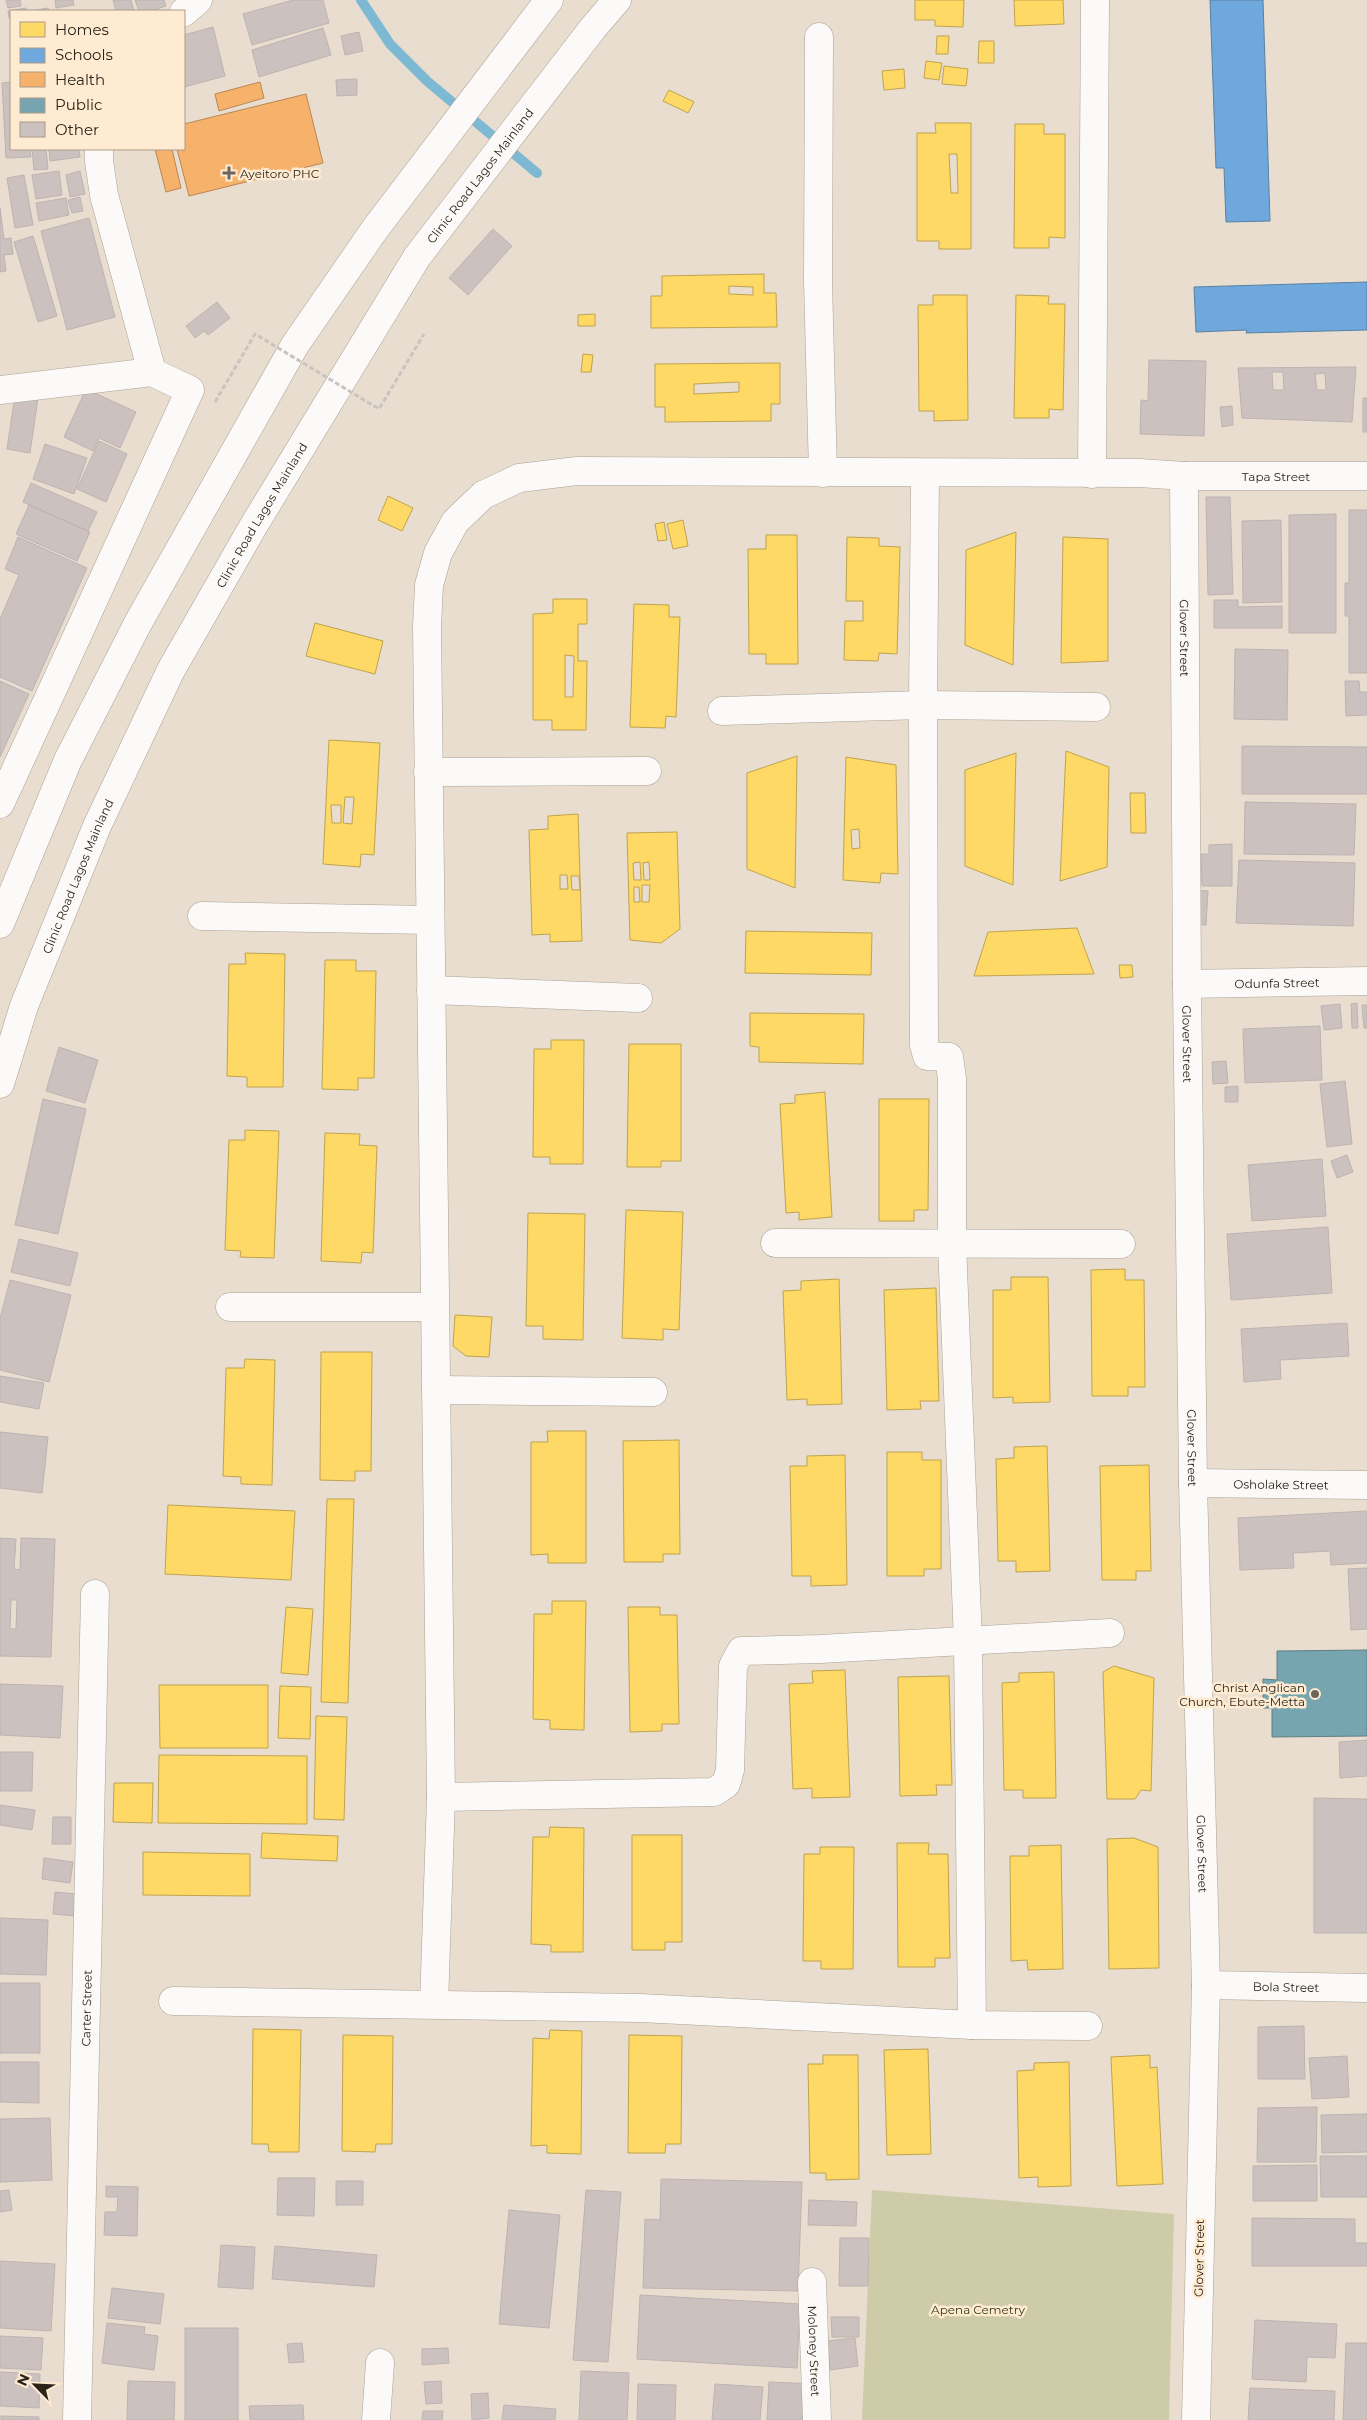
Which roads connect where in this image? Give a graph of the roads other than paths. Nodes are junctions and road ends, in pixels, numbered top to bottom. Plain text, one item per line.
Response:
1 (198, 0) edge
2 (549, 0) edge
3 (617, 0) edge
4 (1095, 0) edge
5 (185, 11) edge
6 (819, 37) dead end
7 (99, 150) edge
8 (152, 372) junction
9 (0, 390) edge
10 (823, 473) junction
11 (925, 474) junction
12 (1092, 474) junction
13 (1184, 476) junction
14 (1367, 476) edge
15 (922, 705) junction
16 (1096, 706) dead end
17 (722, 711) dead end
18 (648, 771) dead end
19 (428, 772) junction
20 (0, 804) edge
21 (202, 916) dead end
22 (430, 920) junction
23 (0, 924) edge
24 (1367, 981) edge
25 (1187, 984) junction
26 (431, 990) junction
27 (638, 998) dead end
28 (0, 1084) edge
29 (774, 1243) dead end
30 (952, 1244) junction
31 (1121, 1244) dead end
32 (230, 1307) dead end
33 (435, 1307) junction
34 (436, 1390) junction
35 (653, 1392) dead end
36 (1193, 1483) junction
37 (1367, 1486) edge
38 (95, 1594) dead end
39 (1110, 1633) dead end
40 (968, 1641) junction
41 (441, 1797) junction
42 (1206, 1985) junction
43 (1367, 1988) edge
44 (173, 2001) dead end
45 (434, 2004) junction
46 (972, 2025) junction
47 (1088, 2026) dead end
48 (812, 2282) dead end
49 (380, 2363) dead end
50 (77, 2420) edge
51 (376, 2420) edge
52 (817, 2420) edge
53 (1196, 2420) edge

1 - 5 street
2 - 23 street
3 - 28 street, Clinic Road Lagos Mainland
4 - 12 street
6 - 10 street
7 - 8 street
8 - 9 street
8 - 20 street
10 - 11 street, Tapa Street
10 - 19 street, Tapa Street
11 - 12 street, Tapa Street
11 - 15 street
12 - 13 street, Tapa Street
13 - 14 street, Tapa Street
13 - 25 street, Glover Street
15 - 16 street
15 - 17 street
15 - 30 street
18 - 19 street
19 - 22 street, Tapa Street
21 - 22 street
22 - 26 street, Tapa Street
24 - 25 street, Odunfa Street
25 - 36 street, Glover Street
26 - 27 street
26 - 33 street, Tapa Street
29 - 30 street
30 - 31 street
30 - 40 street
32 - 33 street
33 - 34 street, Tapa Street
34 - 35 street
34 - 41 street, Tapa Street
36 - 37 street, Osholake Street
36 - 42 street, Glover Street
38 - 50 street, Carter Street
39 - 40 street
40 - 41 street
40 - 46 street
41 - 45 street, Tapa Street
42 - 43 street, Bola Street
42 - 53 street, Glover Street
44 - 45 street
45 - 46 street
46 - 47 street
48 - 52 street, Moloney Street
49 - 51 street

